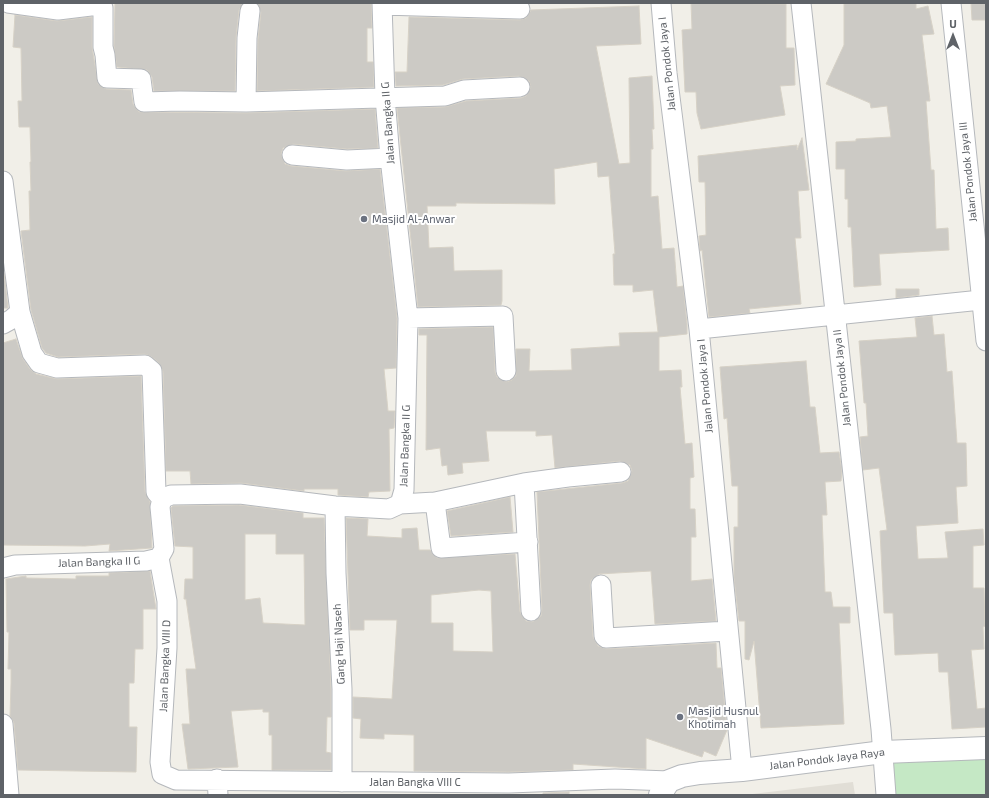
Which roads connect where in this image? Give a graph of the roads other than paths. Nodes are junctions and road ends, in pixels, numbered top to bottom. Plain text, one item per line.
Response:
1 (8, 3) edge
2 (661, 3) edge
3 (801, 3) edge
4 (951, 3) edge
5 (382, 4) edge
6 (520, 9) dead end
7 (250, 11) dead end
8 (520, 87) dead end
9 (385, 97) junction
10 (246, 102) junction
11 (292, 156) dead end
12 (390, 158) junction
13 (3, 181) edge
14 (7, 243) edge
15 (981, 300) junction
16 (20, 312) junction
17 (836, 317) junction
18 (408, 318) junction
19 (985, 319) edge
20 (3, 324) edge
21 (699, 329) junction
22 (986, 341) edge
23 (506, 371) dead end
24 (621, 472) dead end
25 (524, 483) junction
26 (162, 499) junction
27 (435, 502) junction
28 (400, 504) junction
29 (335, 506) junction
30 (528, 542) junction
31 (159, 558) junction
32 (3, 568) edge
33 (601, 585) dead end
34 (531, 611) dead end
35 (728, 631) junction
36 (3, 724) edge
37 (986, 748) edge
38 (883, 752) junction
39 (742, 770) junction
40 (162, 774) joint
41 (342, 782) junction
42 (218, 787) edge
43 (664, 788) edge
44 (9, 795) edge
45 (886, 795) edge

1 - 10 street
2 - 21 street, Jalan Pondok Jaya I
3 - 17 street, Jalan Pondok Jaya II
4 - 15 street, Jalan Pondok Jaya III
5 - 6 street
5 - 9 street, Jalan Bangka II G
7 - 10 street
8 - 9 street
9 - 10 street
9 - 12 street, Jalan Bangka II G
11 - 12 street
12 - 18 street, Jalan Bangka II G
13 - 14 street
14 - 16 street
15 - 17 street
15 - 19 street, Jalan Pondok Jaya III
16 - 20 street
16 - 26 street
17 - 21 street
17 - 38 street, Jalan Pondok Jaya II
18 - 23 street
18 - 28 street, Jalan Bangka II G
19 - 22 street, Jalan Pondok Jaya III
21 - 35 street, Jalan Pondok Jaya I
24 - 25 street
25 - 27 street
25 - 30 street
26 - 29 street
26 - 31 street
27 - 28 street
27 - 30 street
28 - 29 street
29 - 41 street, Gang Haji Naseh
30 - 34 street
31 - 32 street, Jalan Bangka II G
31 - 40 street, Jalan Bangka VIII D
33 - 35 street
35 - 39 street, Jalan Pondok Jaya I
36 - 44 street
37 - 38 street, Jalan Pondok Jaya Raya
38 - 39 street, Jalan Pondok Jaya Raya
38 - 45 street, Jalan Pondok Jaya II
39 - 43 street, Jalan Pondok Jaya Raya
40 - 42 street, Jalan Bangka VIII C
41 - 42 street, Jalan Bangka VIII C
41 - 43 street, Jalan Bangka VIII C

